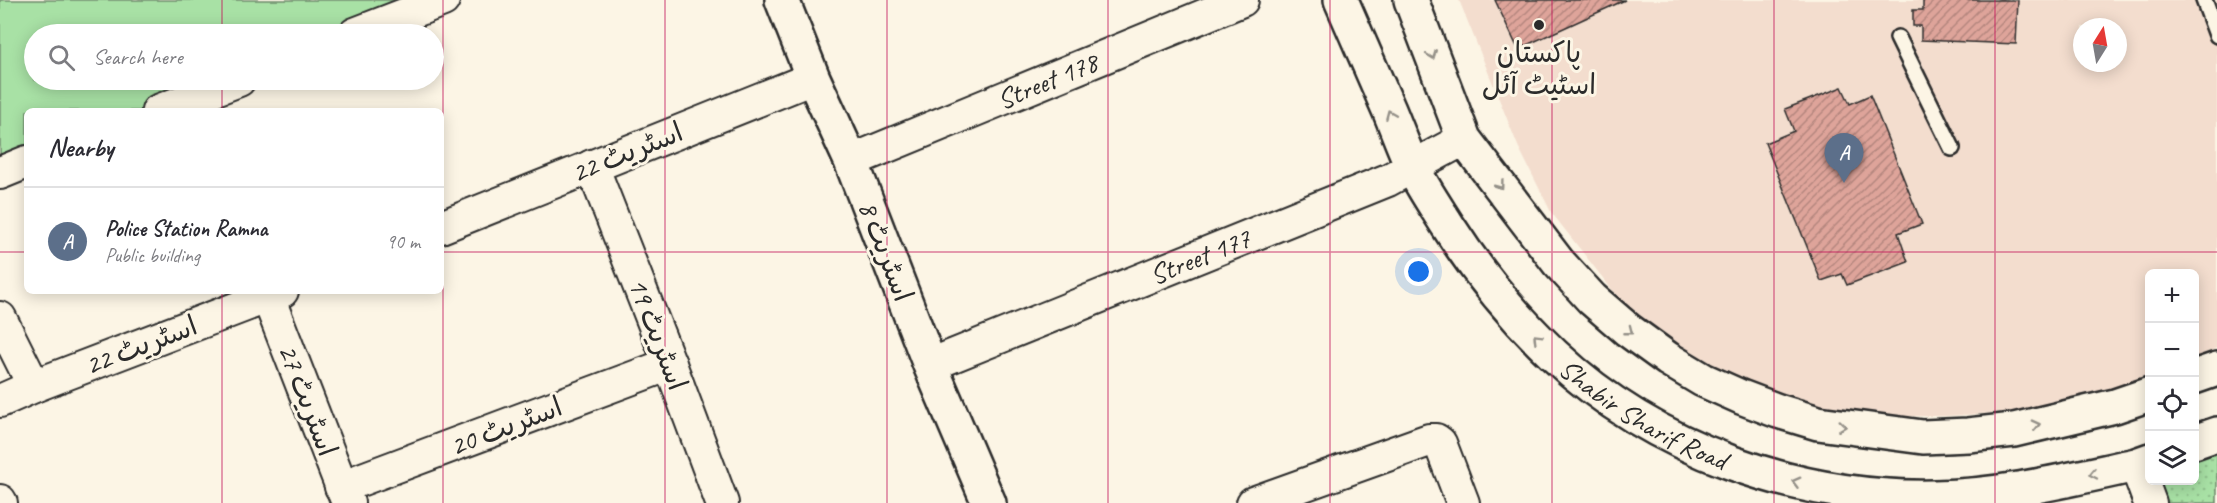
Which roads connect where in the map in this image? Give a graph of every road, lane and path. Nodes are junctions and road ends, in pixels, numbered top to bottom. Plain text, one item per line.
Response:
1 (443, 0) edge
2 (782, 0) edge
3 (1242, 0) edge
4 (1341, 0) edge
5 (1411, 0) edge
6 (2204, 0) edge
7 (381, 24) edge
8 (2217, 35) edge
9 (1898, 38) dead end
10 (813, 78) junction
11 (213, 90) edge
12 (166, 108) edge
13 (1464, 139) junction
14 (1952, 148) dead end
15 (851, 161) junction
16 (24, 163) edge
17 (592, 166) junction
18 (1413, 168) junction
19 (0, 173) edge
20 (444, 226) edge
21 (275, 294) edge
22 (0, 318) edge
23 (670, 364) junction
24 (930, 365) junction
25 (2217, 369) edge
26 (2199, 375) edge
27 (34, 386) junction
28 (2145, 396) edge
29 (0, 401) edge
30 (2217, 434) edge
31 (2199, 440) edge
32 (2143, 463) edge
33 (345, 495) edge
34 (722, 503) edge
35 (989, 503) edge
36 (1253, 503) edge
37 (1463, 503) edge
38 (2150, 503) edge

1 - 7 street
2 - 10 street, اسٹریٹ 8
3 - 15 street, Street 178
18 -> 4 street, Shabir Sharif Road
5 -> 13 street, Shabir Sharif Road
6 - 8 lane
9 - 14 lane
10 - 15 street, اسٹریٹ 8
10 - 17 street, اسٹریٹ 22
11 - 12 street
13 - 18 street, Street 177
13 -> 28 street, Shabir Sharif Road
15 - 24 street, اسٹریٹ 8
16 - 19 street
17 - 20 street, اسٹریٹ 22
17 - 23 street, اسٹریٹ 19
18 - 24 street, Street 177
32 -> 18 street, Shabir Sharif Road
21 - 27 street, اسٹریٹ 22
21 - 33 street, اسٹریٹ 27
22 - 27 street
23 - 33 street, اسٹریٹ 20
23 - 34 street, اسٹریٹ 19
24 - 35 street, اسٹریٹ 8
25 - 26 street
27 - 29 street, اسٹریٹ 22
30 - 31 street
32 - 38 street
36 - 37 street

